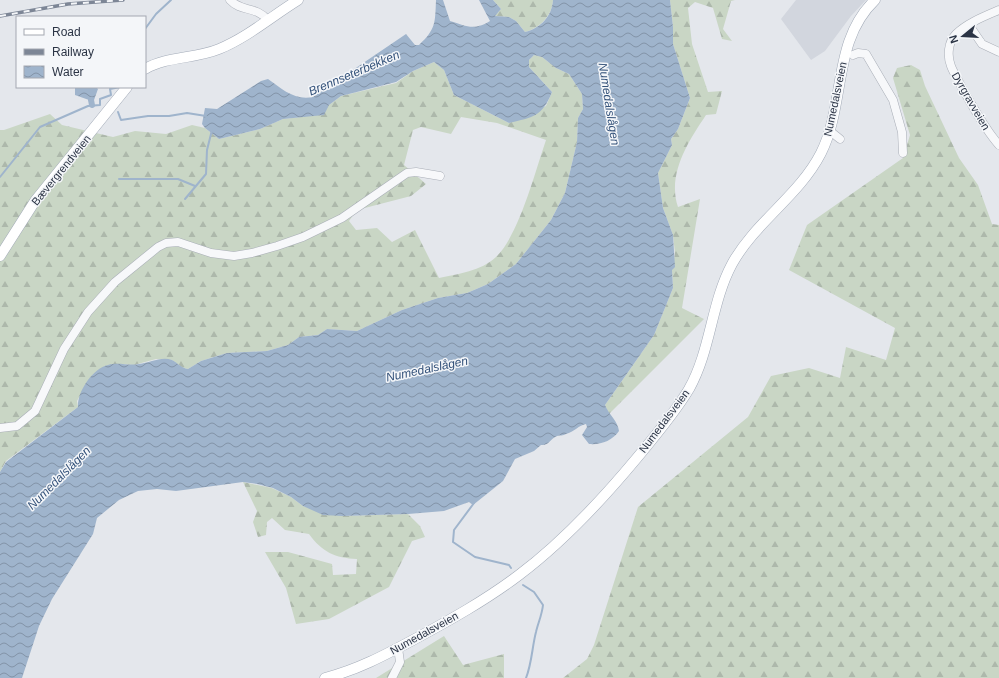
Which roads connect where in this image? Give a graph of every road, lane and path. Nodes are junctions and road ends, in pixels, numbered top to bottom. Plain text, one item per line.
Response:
1 (230, 0) edge
2 (298, 0) edge
3 (875, 0) edge
4 (999, 10) edge
5 (268, 20) junction
6 (969, 25) junction
7 (999, 52) edge
8 (853, 55) dead end
9 (146, 69) edge
10 (126, 88) edge
11 (830, 131) junction
12 (840, 139) dead end
13 (999, 145) edge
14 (903, 153) dead end
15 (440, 176) dead end
16 (0, 256) edge
17 (0, 428) edge
18 (398, 648) junction
19 (325, 678) edge
20 (392, 678) edge

1 - 5 street
2 - 5 main road
3 - 11 main road, Numedalsveien
4 - 6 street, Dyrgravveien
5 - 9 main road
6 - 7 street
6 - 13 street, Dyrgravveien
8 - 14 street
10 - 16 main road, Bævergrendveien
11 - 12 street
11 - 18 main road, Numedalsveien
15 - 17 street
18 - 19 main road, Numedalsveien
18 - 20 street

